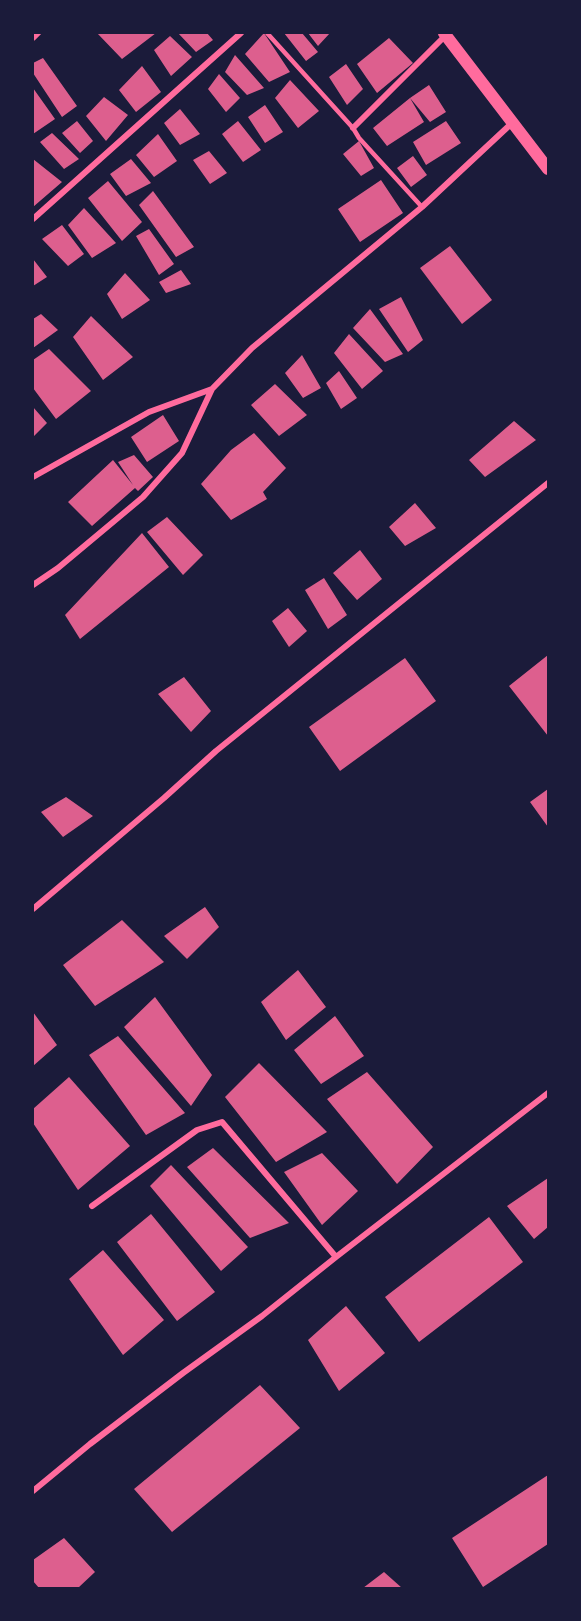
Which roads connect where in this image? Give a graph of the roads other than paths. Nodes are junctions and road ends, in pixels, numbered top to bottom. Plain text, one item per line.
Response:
1 (38, 33) edge
2 (240, 33) edge
3 (267, 33) edge
4 (446, 34) edge
5 (33, 38) edge
6 (513, 123) junction
7 (353, 128) junction
8 (548, 169) edge
9 (422, 207) junction
10 (33, 219) edge
11 (212, 389) junction
12 (33, 477) edge
13 (548, 483) edge
14 (33, 585) edge
15 (33, 909) edge
16 (548, 1093) edge
17 (93, 1206) dead end
18 (336, 1257) junction
19 (33, 1491) edge

1 - 5 street
2 - 10 street
3 - 7 lane
4 - 6 main road
4 - 7 street
6 - 8 main road
6 - 9 street
7 - 9 lane
9 - 11 street
11 - 12 street
11 - 14 street
13 - 15 street
16 - 18 street
17 - 18 street
18 - 19 street

